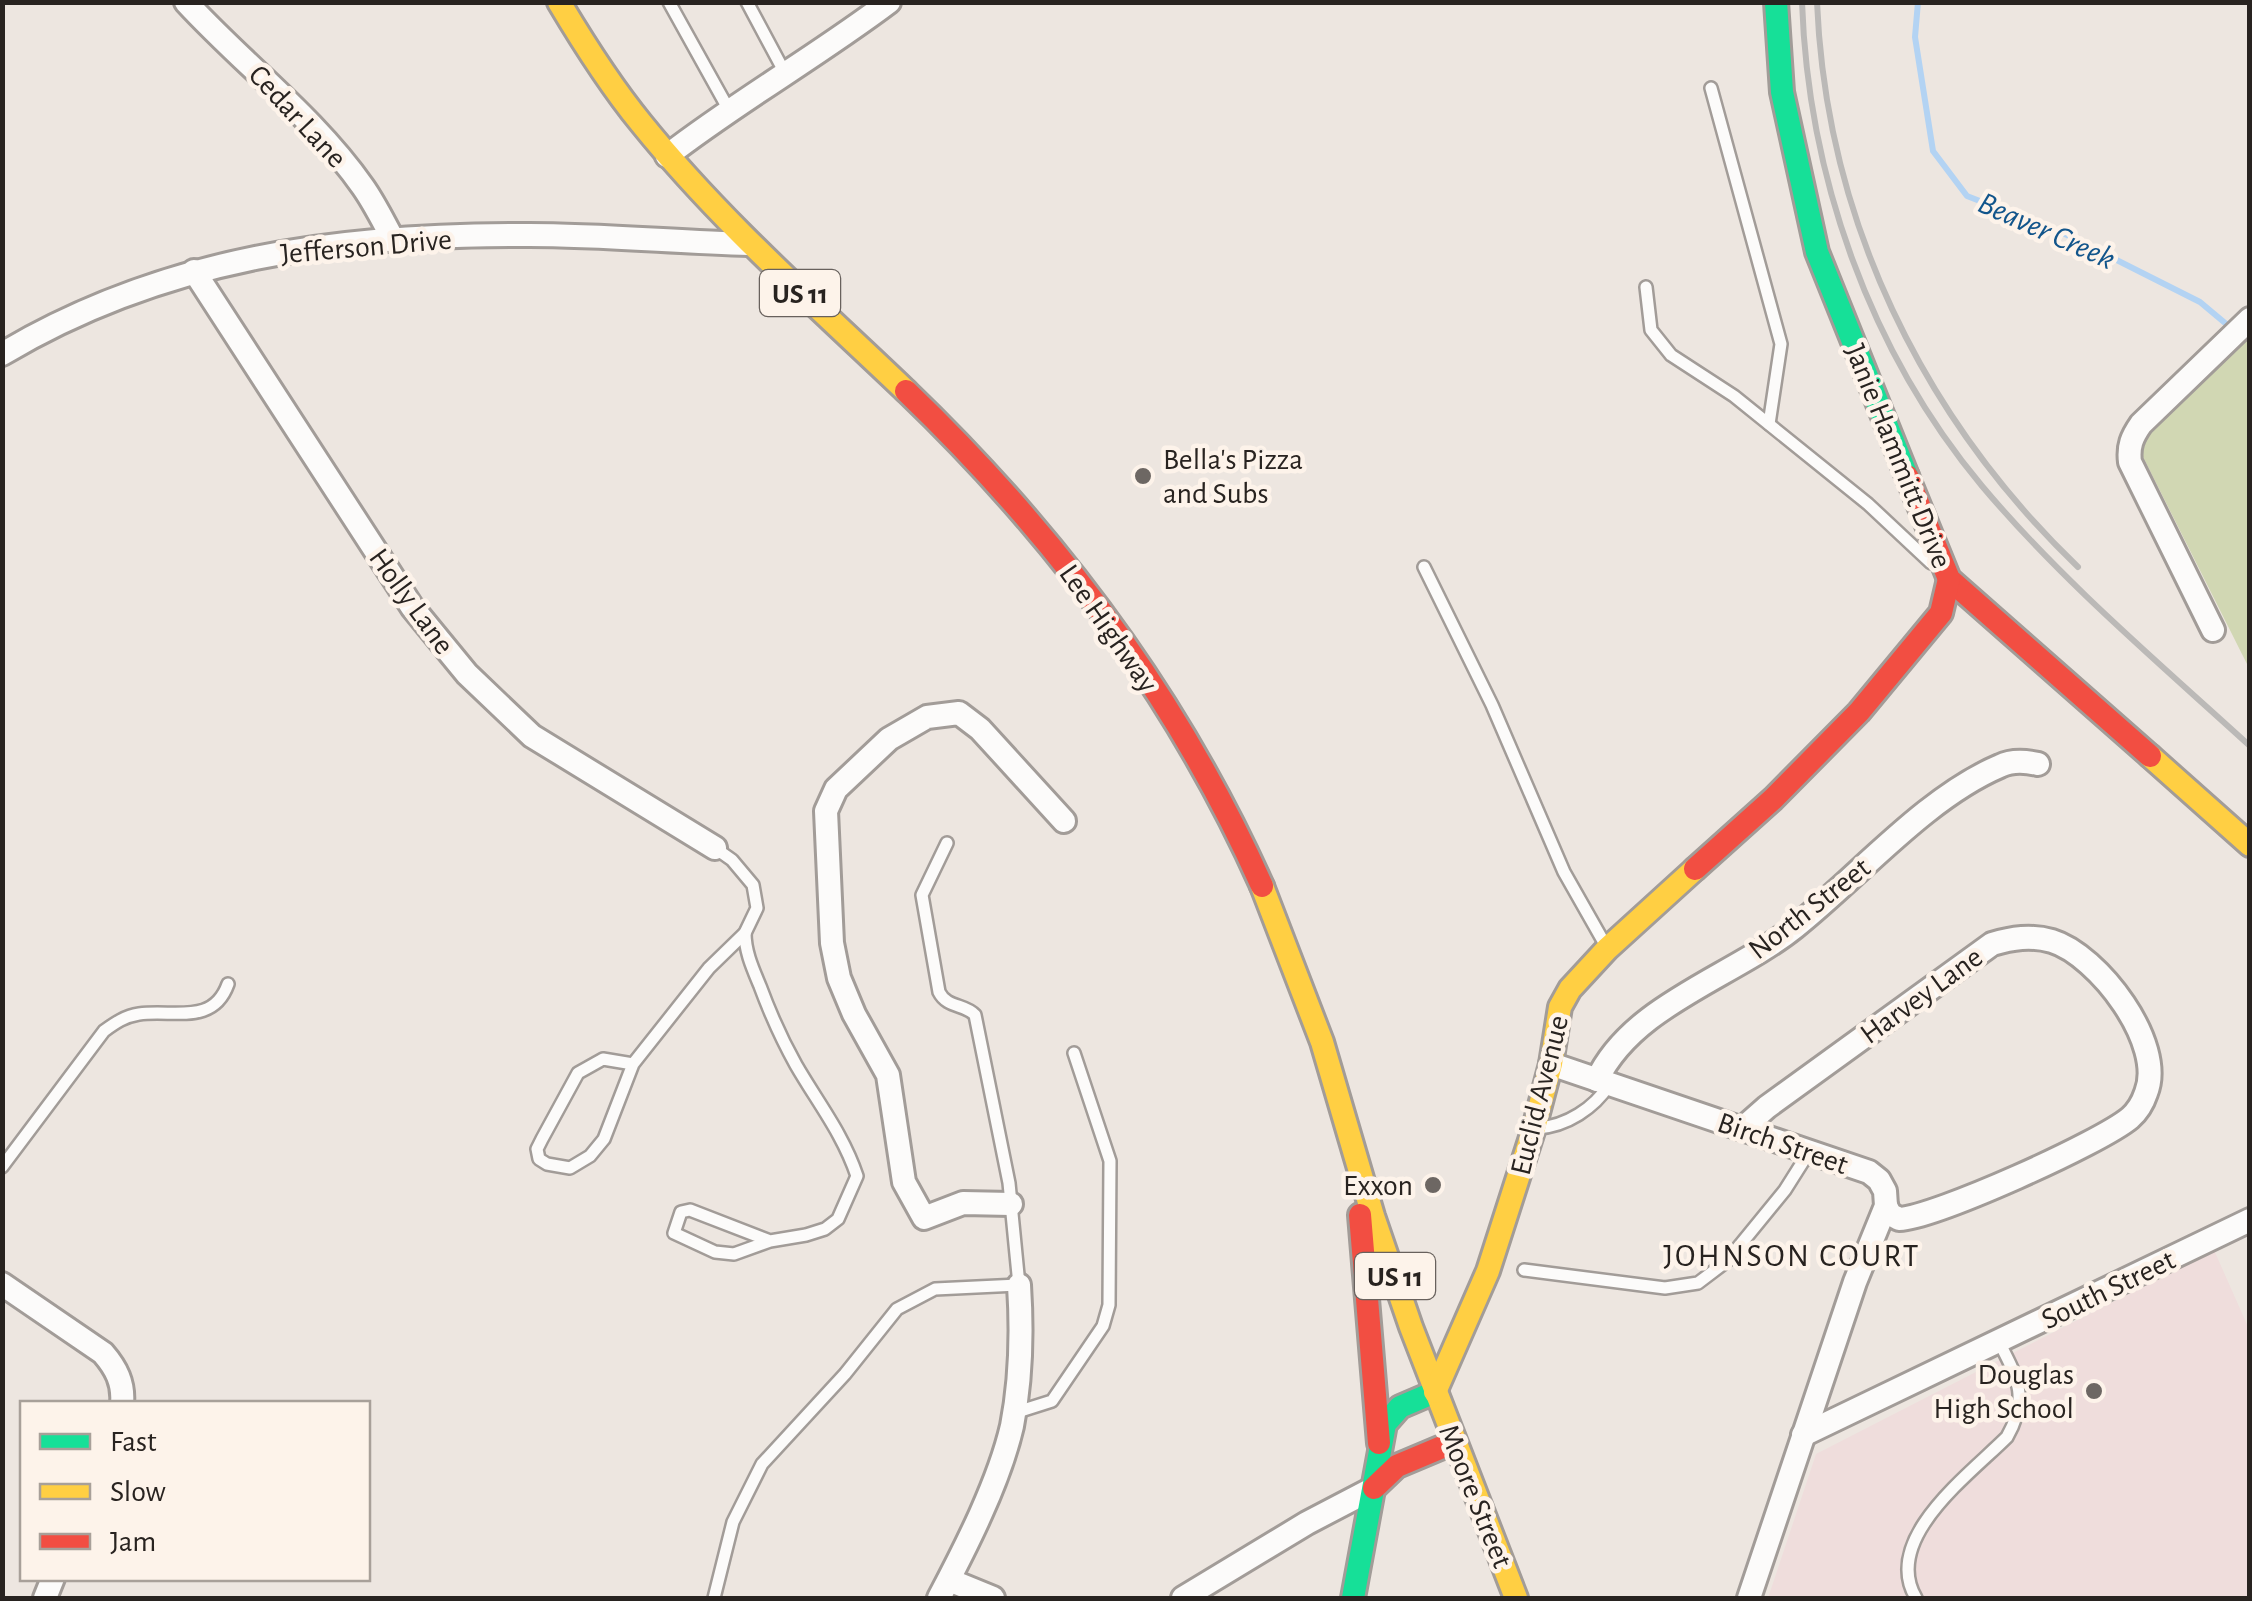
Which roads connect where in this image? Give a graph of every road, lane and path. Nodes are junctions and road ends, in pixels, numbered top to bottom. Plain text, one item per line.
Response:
1 (186, 2) edge
2 (558, 2) edge
3 (669, 2) edge
4 (747, 2) edge
5 (888, 2) edge
6 (1776, 2) edge
7 (786, 74) junction
8 (1712, 88) dead end
9 (729, 110) junction
10 (667, 156) junction
11 (394, 241) junction
12 (749, 244) junction
13 (194, 271) junction
14 (1646, 287) dead end
15 (2248, 320) edge
16 (2, 354) edge
17 (1769, 424) junction
18 (1424, 567) dead end
19 (1948, 579) junction
20 (2213, 630) dead end
21 (2038, 764) dead end
22 (1064, 820) dead end
23 (947, 844) dead end
24 (2250, 846) edge
25 (715, 848) joint
26 (745, 934) junction
27 (1607, 949) junction
28 (228, 984) dead end
29 (1074, 1053) dead end
30 (633, 1064) junction
31 (1550, 1064) junction
32 (1603, 1082) junction
33 (1534, 1128) junction
34 (1742, 1129) junction
35 (1809, 1152) junction
36 (1355, 1160) junction
37 (2, 1167) edge
38 (1011, 1204) junction
39 (1886, 1206) junction
40 (2250, 1220) edge
41 (770, 1241) junction
42 (1524, 1270) dead end
43 (2, 1284) edge
44 (1019, 1285) junction
45 (1998, 1342) junction
46 (1436, 1392) junction
47 (122, 1401) edge
48 (1014, 1413) junction
49 (1803, 1435) junction
50 (1454, 1442) junction
51 (1379, 1443) junction
52 (1374, 1488) junction
53 (944, 1589) edge
54 (714, 1598) edge
55 (993, 1598) edge
56 (1183, 1598) edge
57 (1352, 1598) edge
58 (1516, 1598) edge
59 (1749, 1598) edge
60 (1916, 1598) edge

1 - 11 street, Cedar Lane
2 - 10 main road, Lee Highway / US 11
3 - 9 lane
4 - 7 lane
5 - 7 street
6 - 19 main road, Janie Hammitt Drive
7 - 9 street
8 - 17 lane
9 - 10 street
10 - 12 main road, Lee Highway / US 11
11 - 12 street, Jefferson Drive
11 - 13 street, Jefferson Drive
12 - 36 main road, Lee Highway / US 11
13 - 16 street, Jefferson Drive
13 - 25 street, Holly Lane
14 - 17 lane
15 - 20 street
17 - 19 lane
18 - 27 lane
19 - 24 main road, Janie Hammitt Drive
19 - 27 main road, Euclid Avenue
21 - 32 street, North Street
22 - 38 street
23 - 38 lane
25 - 26 lane
26 - 30 lane
26 - 41 lane
27 - 31 main road, Euclid Avenue
28 - 37 lane
29 - 48 lane
30 - 30 lane
31 - 32 street, Birch Street
31 - 33 main road, Euclid Avenue
32 - 33 lane
32 - 34 street, Birch Street
33 - 46 main road, Euclid Avenue
34 - 35 street, Birch Street
34 - 39 street, Harvey Lane
35 - 39 street, Birch Street
35 - 42 lane
36 - 46 main road, Lee Highway / US 11
36 - 51 main road
38 - 44 lane
39 - 49 street
40 - 45 street, South Street
41 - 41 lane
43 - 47 street
44 - 48 street
44 - 54 lane
45 - 49 street, South Street
45 - 60 lane
46 - 50 main road, Moore Street
46 - 51 main road
48 - 53 street
49 - 59 street
50 - 52 main road
50 - 58 main road, Moore Street
51 - 52 main road
52 - 56 street
52 - 57 main road
53 - 55 street

